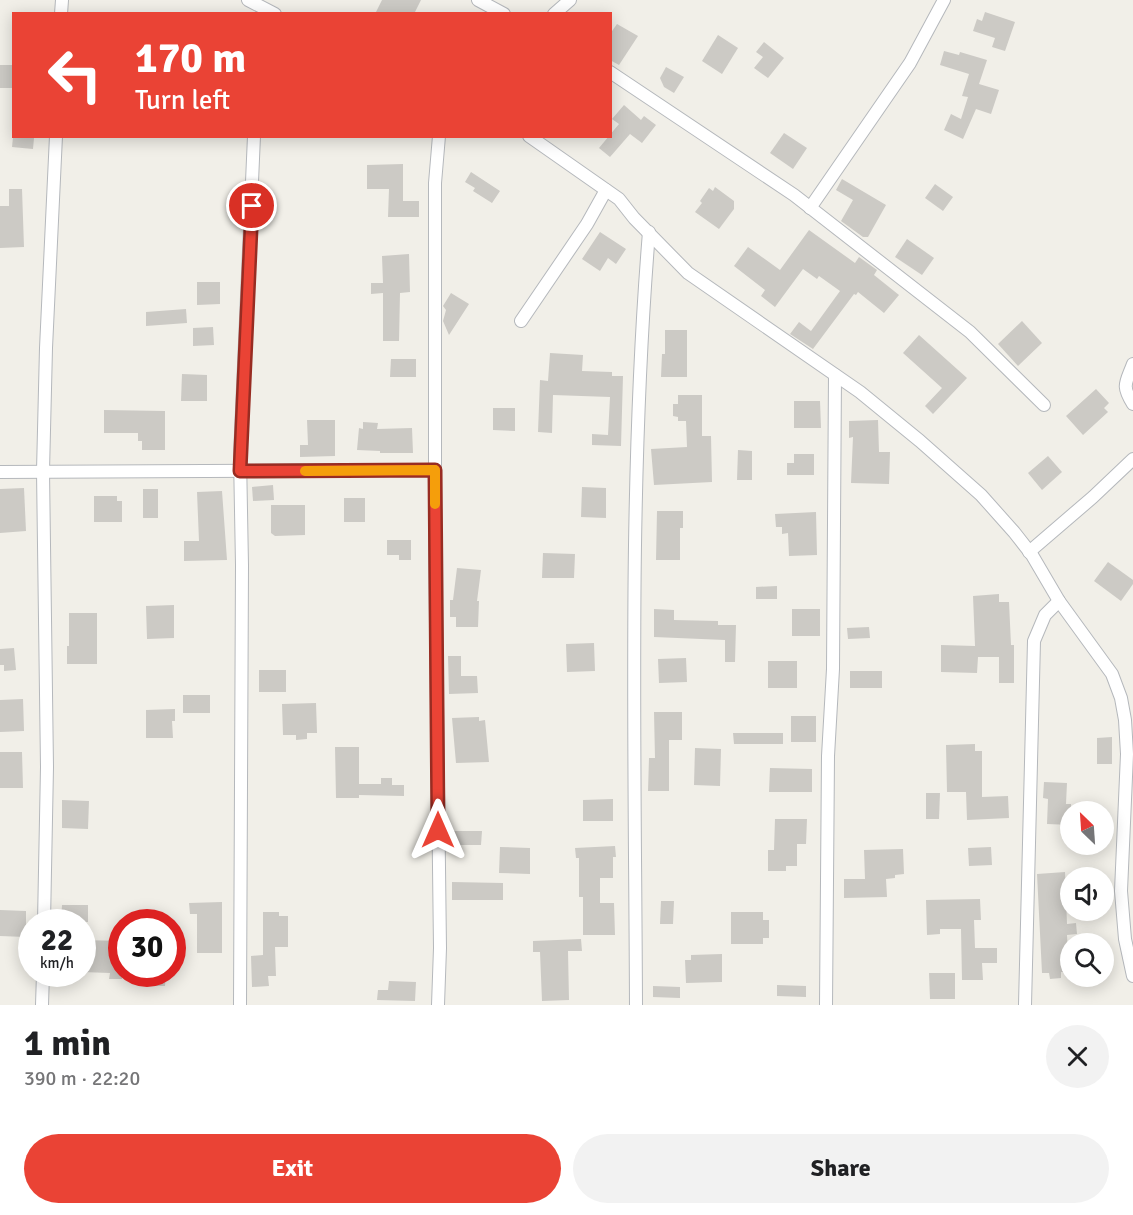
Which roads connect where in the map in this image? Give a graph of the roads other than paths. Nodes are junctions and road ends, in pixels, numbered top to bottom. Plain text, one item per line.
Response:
1 (570, 0) edge
2 (944, 0) edge
3 (251, 5) edge
4 (484, 6) edge
5 (270, 12) edge
6 (499, 12) edge
7 (556, 12) edge
8 (612, 73) edge
9 (56, 138) edge
10 (254, 138) edge
11 (439, 138) edge
12 (532, 138) edge
13 (606, 190) junction
14 (810, 208) junction
15 (649, 232) junction
16 (521, 321) dead end
17 (1133, 364) edge
18 (835, 375) junction
19 (1133, 404) edge
20 (1044, 405) dead end
21 (1133, 459) edge
22 (435, 470) junction
23 (0, 471) edge
24 (43, 471) junction
25 (240, 471) junction
26 (1029, 552) junction
27 (1059, 600) junction
28 (1128, 853) edge
29 (44, 909) edge
30 (1133, 976) edge
31 (43, 987) edge
32 (42, 1005) edge
33 (240, 1005) edge
34 (438, 1005) edge
35 (636, 1005) edge
36 (826, 1005) edge
37 (1025, 1005) edge

1 - 7 street
2 - 14 street
3 - 5 street
4 - 6 street
8 - 14 street
9 - 24 street
10 - 25 street
11 - 22 street
12 - 13 street
13 - 15 street
13 - 16 street
14 - 20 street
15 - 18 street
15 - 35 street
17 - 19 street
18 - 26 street
18 - 36 street
21 - 26 street
22 - 25 street
22 - 34 street
23 - 24 street
24 - 25 street
24 - 29 street
25 - 33 street
26 - 27 street
27 - 28 street
27 - 37 street
28 - 30 street
31 - 32 street

